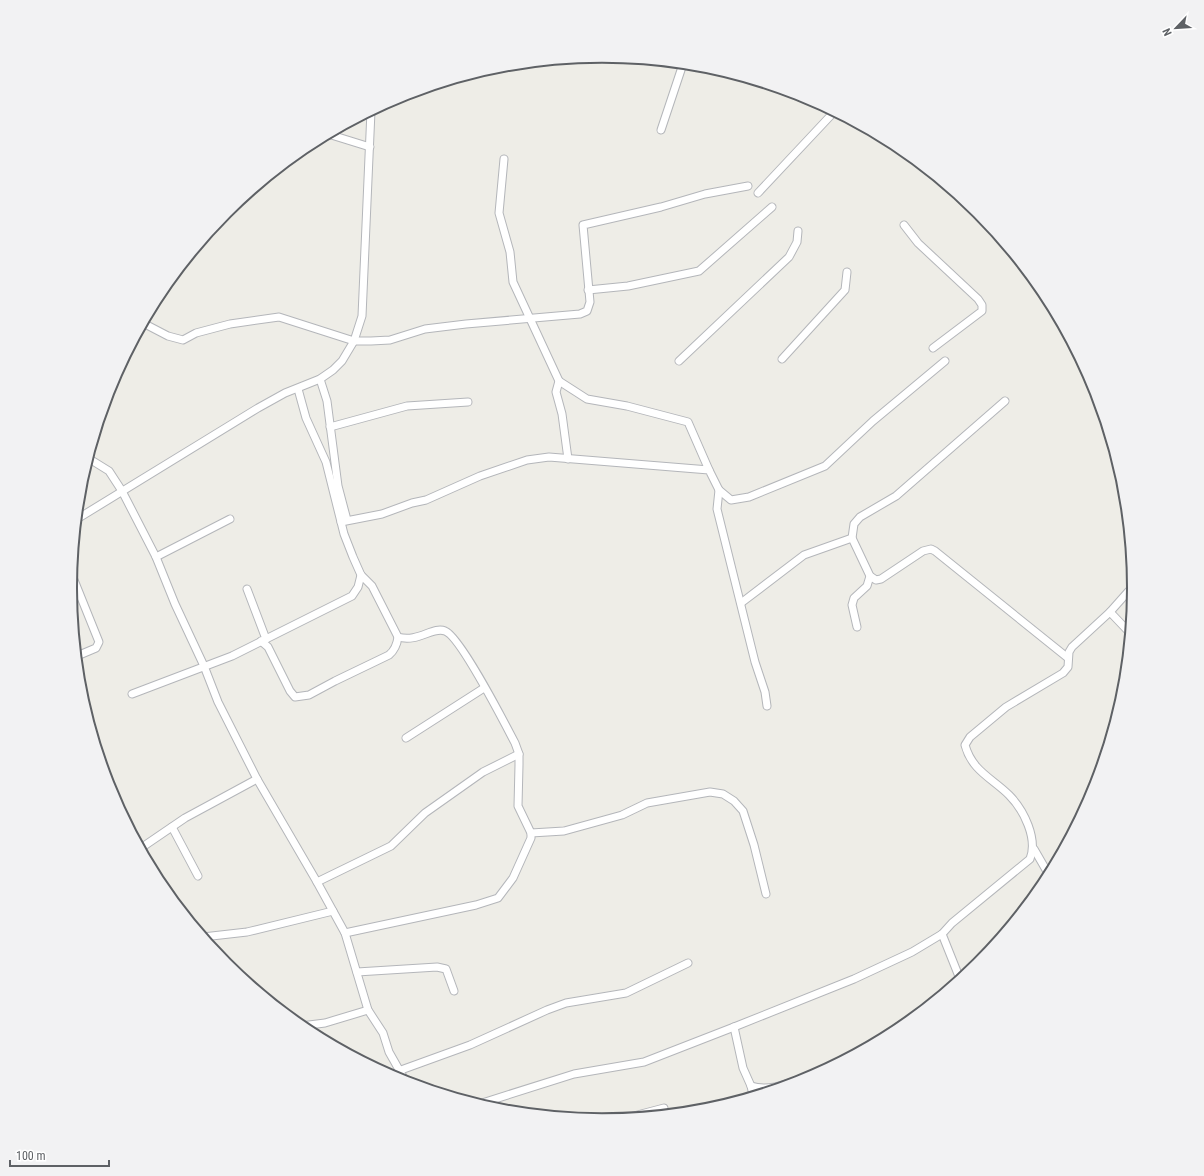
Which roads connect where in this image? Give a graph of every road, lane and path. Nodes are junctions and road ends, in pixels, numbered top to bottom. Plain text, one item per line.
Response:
1 (681, 69) edge
2 (831, 116) edge
3 (371, 117) edge
4 (661, 130) dead end
5 (335, 136) edge
6 (370, 147) junction
7 (504, 159) dead end
8 (748, 186) dead end
9 (758, 193) dead end
10 (772, 207) dead end
11 (904, 225) dead end
12 (798, 231) dead end
13 (847, 272) dead end
14 (588, 290) junction
15 (531, 318) junction
16 (147, 325) edge
17 (354, 341) junction
18 (933, 348) dead end
19 (782, 359) dead end
20 (945, 361) dead end
21 (680, 362) dead end
22 (320, 379) junction
23 (559, 381) junction
24 (298, 389) junction
25 (1005, 401) dead end
26 (468, 402) dead end
27 (330, 427) junction
28 (568, 459) junction
29 (93, 461) edge
30 (709, 470) junction
31 (719, 490) junction
32 (122, 491) junction
33 (82, 515) edge
34 (230, 519) dead end
35 (344, 521) junction
36 (852, 538) junction
37 (156, 557) junction
38 (361, 575) junction
39 (870, 576) junction
40 (77, 587) edge
41 (247, 589) dead end
42 (1127, 593) edge
43 (741, 602) junction
44 (1110, 612) junction
45 (857, 626) dead end
46 (1125, 628) edge
47 (398, 637) junction
48 (263, 640) junction
49 (81, 654) edge
50 (1068, 658) junction
51 (204, 666) junction
52 (484, 688) junction
53 (132, 694) dead end
54 (767, 706) dead end
55 (406, 738) dead end
56 (519, 754) junction
57 (258, 779) junction
58 (172, 827) junction
59 (531, 833) junction
60 (145, 846) edge
61 (1034, 849) junction
62 (1046, 869) edge
63 (198, 876) dead end
64 (317, 882) junction
65 (766, 894) dead end
66 (333, 911) junction
67 (345, 933) junction
68 (942, 934) junction
69 (209, 936) edge
70 (688, 963) dead end
71 (357, 972) junction
72 (958, 974) edge
73 (454, 991) dead end
74 (368, 1010) junction
75 (310, 1025) edge
76 (734, 1027) junction
77 (401, 1070) junction
78 (402, 1074) edge
79 (751, 1086) junction
80 (759, 1089) edge
81 (752, 1091) edge
82 (490, 1101) edge
83 (664, 1108) dead end
84 (655, 1110) edge

1 - 4 street
2 - 9 street
3 - 6 street
5 - 6 street
6 - 17 street
7 - 15 street
8 - 14 street
10 - 14 street
11 - 18 street
12 - 21 street
13 - 19 street
14 - 15 street
15 - 17 street
15 - 23 street
16 - 17 street
17 - 22 street
20 - 31 street
22 - 24 street
22 - 27 street
23 - 28 street
23 - 30 street
24 - 32 street
24 - 35 street
25 - 36 street
26 - 27 street
27 - 35 street
28 - 30 street
28 - 35 street
29 - 32 street
30 - 31 street
31 - 43 street
32 - 33 street
32 - 37 street
34 - 37 street
35 - 38 street
36 - 39 street
36 - 43 street
37 - 51 street
38 - 47 street
38 - 48 street
39 - 45 street
39 - 50 street
40 - 49 street
41 - 48 street
42 - 44 street
43 - 54 street
44 - 46 street
44 - 50 street
47 - 48 street
47 - 52 street
48 - 51 street
50 - 61 street
51 - 53 street
51 - 57 street
52 - 55 street
52 - 56 street
56 - 59 street
56 - 64 street
57 - 58 street
57 - 64 street
58 - 60 street
58 - 63 street
59 - 65 street
59 - 67 street
61 - 62 street
61 - 68 street
64 - 66 street
66 - 67 street
66 - 69 street
67 - 71 street
68 - 72 street
68 - 76 street
70 - 77 street
71 - 73 street
71 - 74 street
74 - 75 street
74 - 77 street
76 - 79 street
76 - 82 street
77 - 78 street
79 - 80 street
79 - 81 street
83 - 84 street

